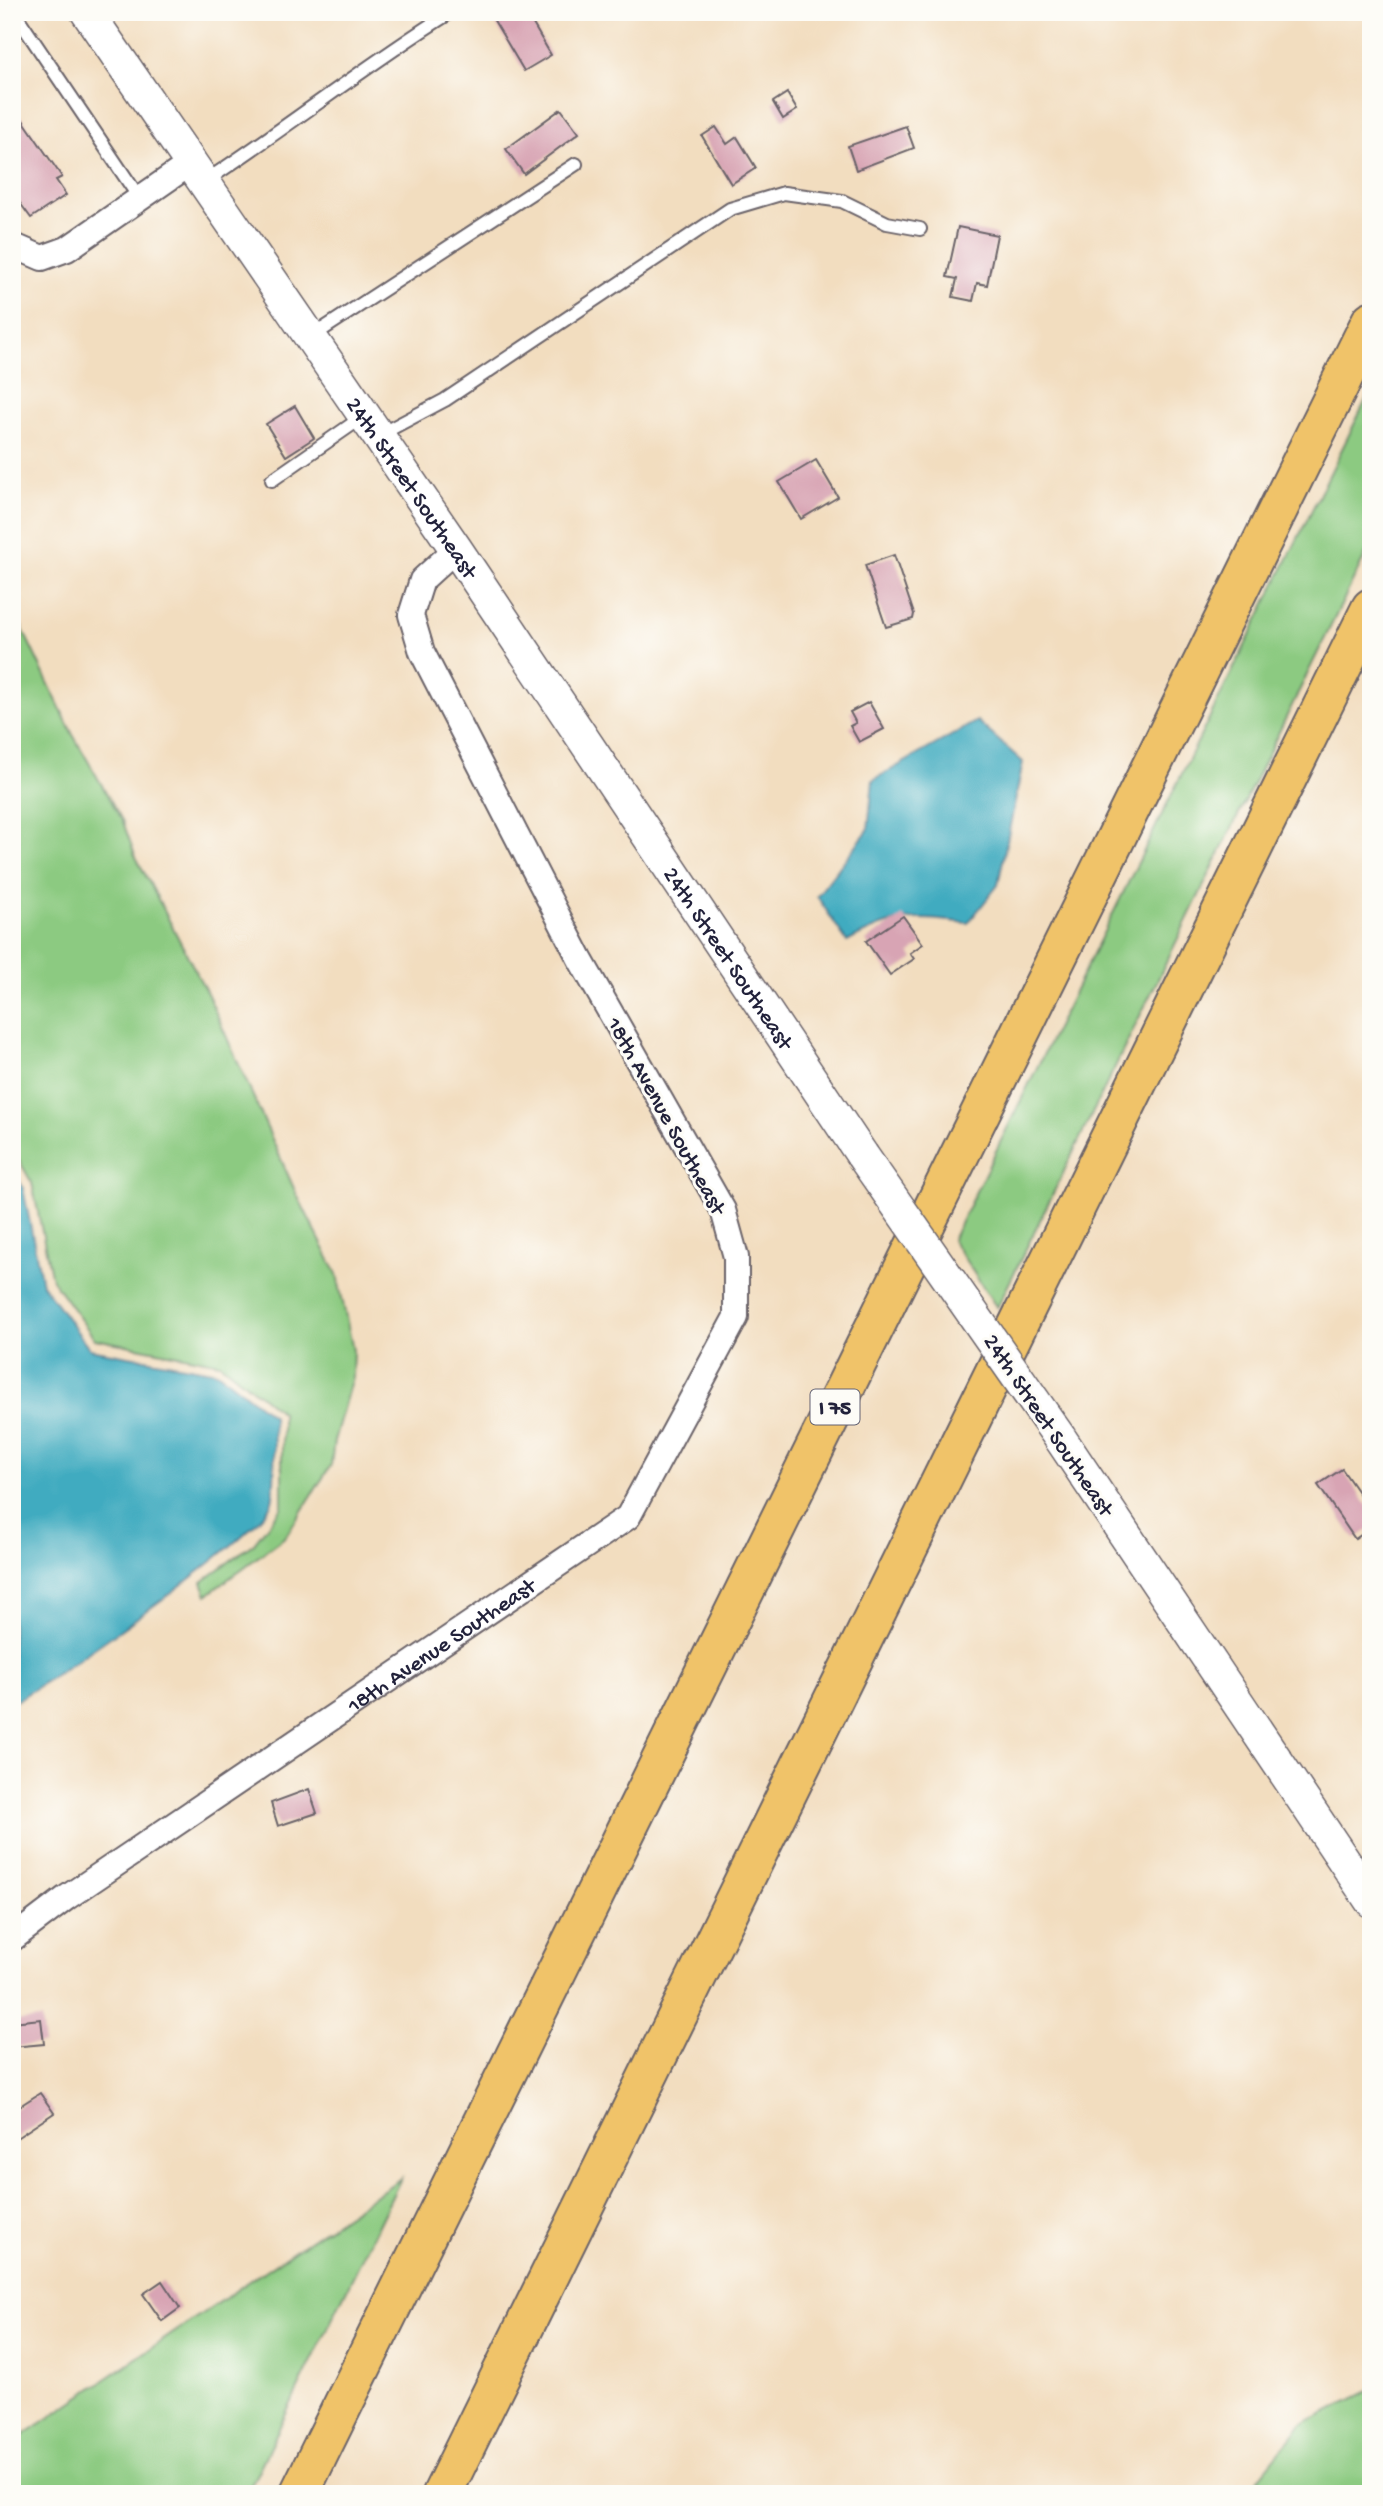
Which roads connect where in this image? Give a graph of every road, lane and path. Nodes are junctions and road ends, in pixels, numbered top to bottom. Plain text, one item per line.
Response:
1 (14, 12) edge
2 (87, 12) edge
3 (451, 12) edge
4 (576, 163) dead end
5 (198, 172) junction
6 (140, 199) junction
7 (920, 229) dead end
8 (12, 245) edge
9 (1371, 321) edge
10 (311, 337) junction
11 (371, 426) junction
12 (272, 480) dead end
13 (456, 549) junction
14 (1371, 608) edge
15 (1371, 1901) edge
16 (12, 1939) edge
17 (299, 2494) edge
18 (442, 2494) edge

1 - 6 lane
2 - 5 street, 24th Street Southeast
3 - 5 lane
4 - 10 lane
5 - 6 street
5 - 10 street, 24th Street Southeast
6 - 8 street
7 - 11 lane
9 - 17 highway, I 75
10 - 11 street, 24th Street Southeast
11 - 12 lane
11 - 13 street, 24th Street Southeast
13 - 15 street, 24th Street Southeast, bridge
13 - 16 street, 18th Avenue Southeast
14 - 18 highway

